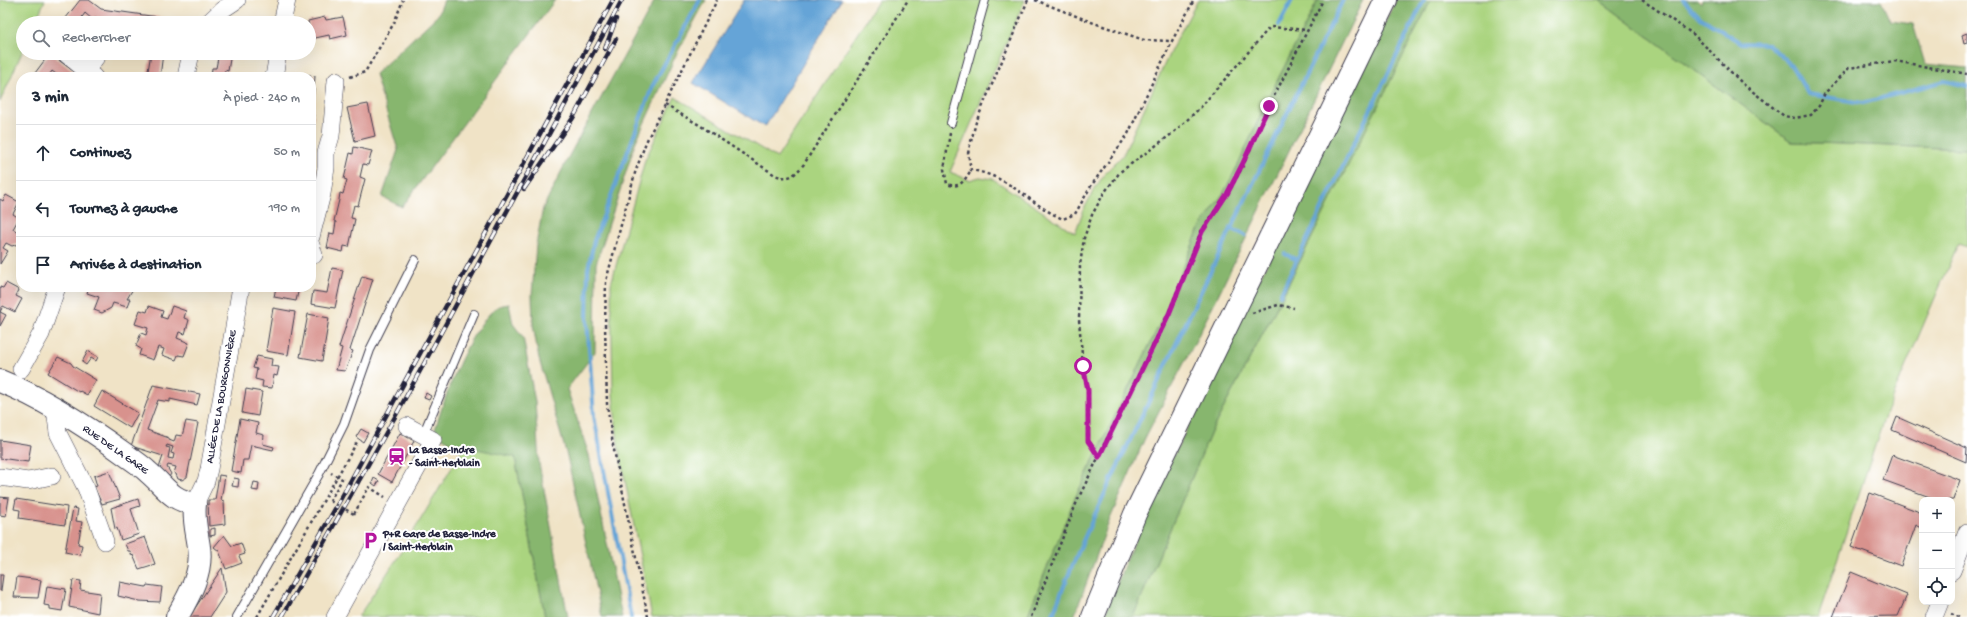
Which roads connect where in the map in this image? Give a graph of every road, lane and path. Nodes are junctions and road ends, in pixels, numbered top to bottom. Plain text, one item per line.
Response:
1 (237, 0) edge
2 (287, 0) edge
3 (404, 0) edge
4 (717, 0) edge
5 (908, 0) edge
6 (985, 0) edge
7 (1028, 0) edge
8 (1035, 0) edge
9 (1194, 0) edge
10 (1323, 0) edge
11 (1386, 0) edge
12 (1642, 0) edge
13 (216, 16) edge
14 (284, 16) edge
15 (1307, 30) junction
16 (1172, 41) junction
17 (73, 60) edge
18 (97, 60) edge
19 (190, 60) edge
20 (277, 60) edge
21 (88, 72) edge
22 (91, 72) edge
23 (187, 72) edge
24 (275, 72) edge
25 (1967, 74) edge
26 (336, 81) joint
27 (665, 106) junction
28 (951, 123) joint
29 (318, 151) edge
30 (972, 170) junction
31 (316, 217) edge
32 (415, 260) dead end
33 (55, 292) edge
34 (240, 292) edge
35 (1294, 308) dead end
36 (474, 314) dead end
37 (1229, 320) junction
38 (21, 369) dead end
39 (0, 380) edge
40 (55, 409) junction
41 (407, 426) dead end
42 (423, 434) junction
43 (357, 442) dead end
44 (1099, 457) junction
45 (322, 467) junction
46 (52, 476) dead end
47 (0, 477) edge
48 (338, 477) junction
49 (397, 503) junction
50 (195, 504) junction
51 (1967, 532) edge
52 (105, 541) dead end
53 (1953, 569) edge
54 (1939, 605) edge
55 (177, 617) edge
56 (237, 617) edge
57 (257, 617) edge
58 (335, 617) edge
59 (648, 617) edge
60 (1031, 617) edge
61 (1093, 617) edge
62 (1934, 617) edge

1 - 13 street
2 - 14 street
3 - 26 path
4 - 27 path
5 - 27 path
6 - 28 lane
7 - 30 path
8 - 16 path
9 - 16 path
10 - 15 path
11 - 37 main road
12 - 25 path
15 - 44 path
15 - 44 path
16 - 30 path
17 - 21 street
18 - 22 street
19 - 23 street
20 - 24 street
26 - 29 street
27 - 59 path
28 - 30 path
29 - 31 street
32 - 45 lane
33 - 38 street
34 - 50 street, ALLÉE DE LA BOURGONNIÈRE
35 - 37 path
36 - 42 lane
37 - 61 main road
39 - 40 main road, RUE DE LA GARE
40 - 50 main road, RUE DE LA GARE
40 - 52 street
41 - 42 street
42 - 49 street
43 - 48 path
44 - 60 path
45 - 48 path
45 - 56 lane
46 - 47 street
48 - 49 path, bridge
48 - 57 path
49 - 58 street
50 - 55 main road
51 - 53 street
54 - 62 street

